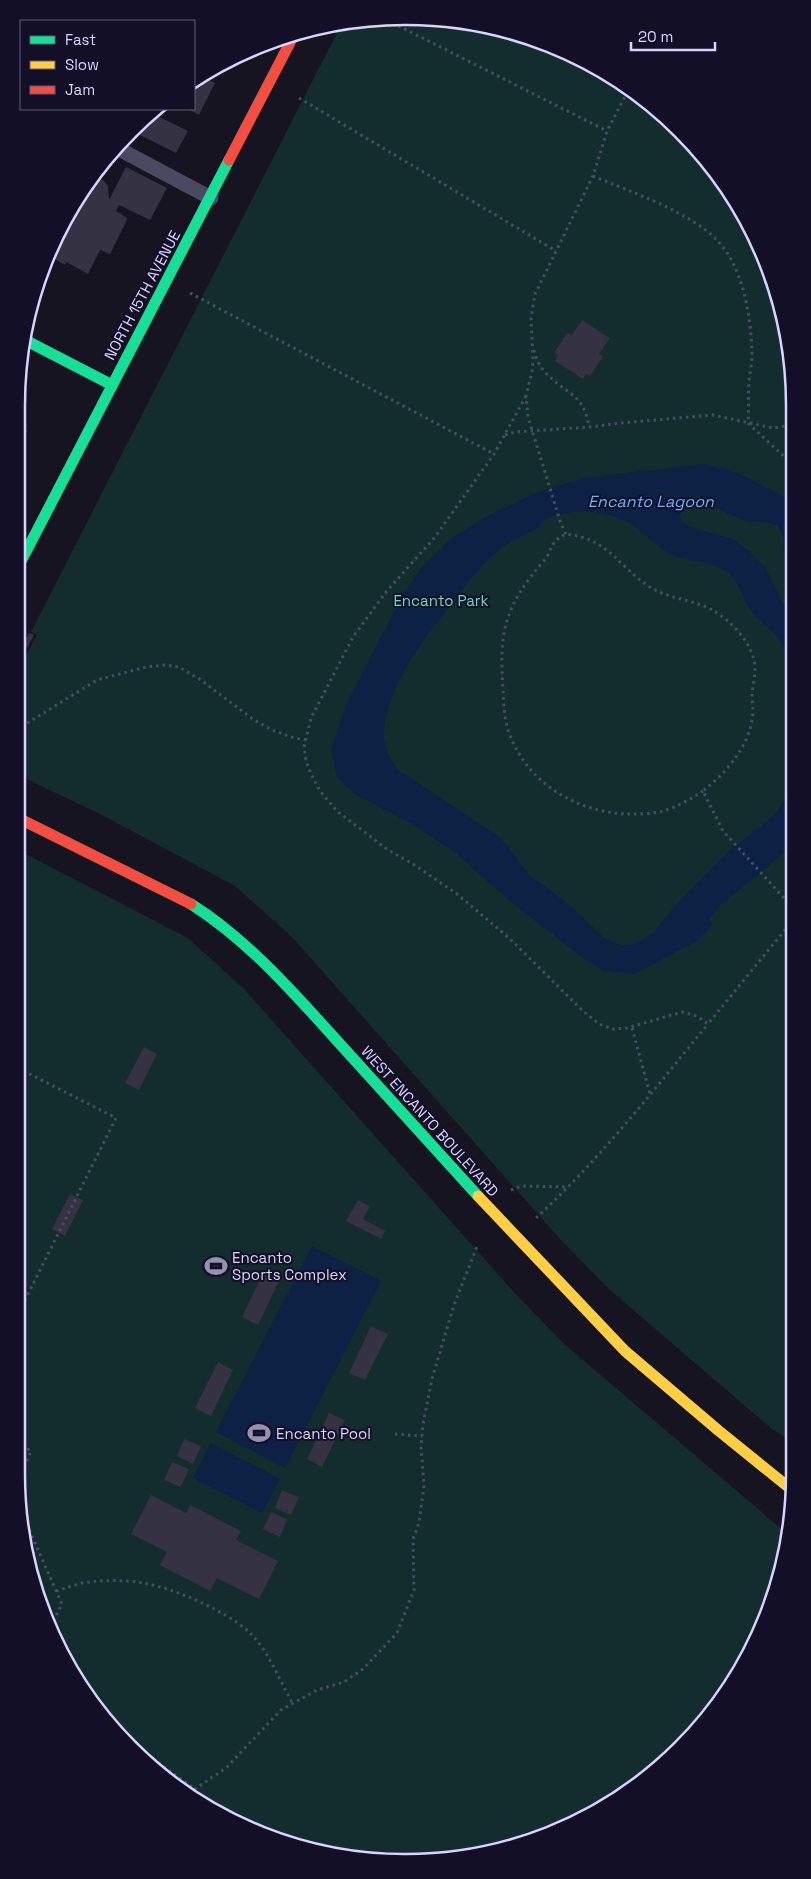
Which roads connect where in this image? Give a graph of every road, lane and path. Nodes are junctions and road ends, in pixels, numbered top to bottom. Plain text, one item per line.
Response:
1 (398, 25) edge
2 (290, 43) edge
3 (626, 95) edge
4 (299, 98) dead end
5 (607, 131) junction
6 (123, 151) edge
7 (593, 176) junction
8 (211, 198) junction
9 (556, 251) junction
10 (167, 281) junction
11 (30, 343) edge
12 (532, 345) junction
13 (112, 385) junction
14 (526, 396) junction
15 (748, 423) junction
16 (786, 426) edge
17 (589, 428) junction
18 (532, 432) junction
19 (505, 435) junction
20 (494, 454) junction
21 (786, 458) edge
22 (566, 534) junction
23 (25, 554) edge
24 (25, 724) edge
25 (305, 740) junction
26 (703, 791) junction
27 (25, 821) edge
28 (786, 900) edge
29 (786, 929) edge
30 (708, 1024) junction
31 (632, 1027) junction
32 (25, 1072) edge
33 (650, 1094) junction
34 (569, 1187) junction
35 (507, 1192) dead end
36 (516, 1237) junction
37 (478, 1244) dead end
38 (25, 1300) edge
39 (395, 1434) dead end
40 (422, 1436) junction
41 (25, 1447) edge
42 (25, 1465) edge
43 (786, 1485) edge
44 (29, 1529) edge
45 (56, 1591) junction
46 (54, 1619) edge
47 (293, 1704) junction
48 (159, 1763) edge
49 (195, 1789) joint

1 - 5 path
2 - 8 street, NORTH 15TH AVENUE
3 - 5 path
4 - 9 path
5 - 7 path
6 - 8 lane
7 - 9 path
7 - 15 path
8 - 10 street, NORTH 15TH AVENUE
9 - 12 path
10 - 13 street, NORTH 15TH AVENUE
10 - 20 path
11 - 13 street
12 - 14 path
12 - 17 path
13 - 23 street, NORTH 15TH AVENUE
14 - 18 path
14 - 19 path
15 - 16 path
15 - 17 path
15 - 21 path
17 - 18 path
18 - 19 path
18 - 22 path
19 - 20 path
20 - 25 path
22 - 26 path
22 - 26 path
24 - 25 path
25 - 31 path
26 - 28 path
27 - 36 street, WEST ENCANTO BOULEVARD
29 - 30 path
30 - 31 path
30 - 33 path
31 - 33 path
32 - 38 path
33 - 34 path
34 - 35 path
34 - 36 path
36 - 43 street, WEST ENCANTO BOULEVARD
37 - 40 path
39 - 40 path
40 - 47 path
41 - 42 path
44 - 45 path
45 - 46 path
45 - 47 path
47 - 49 path
48 - 49 path

